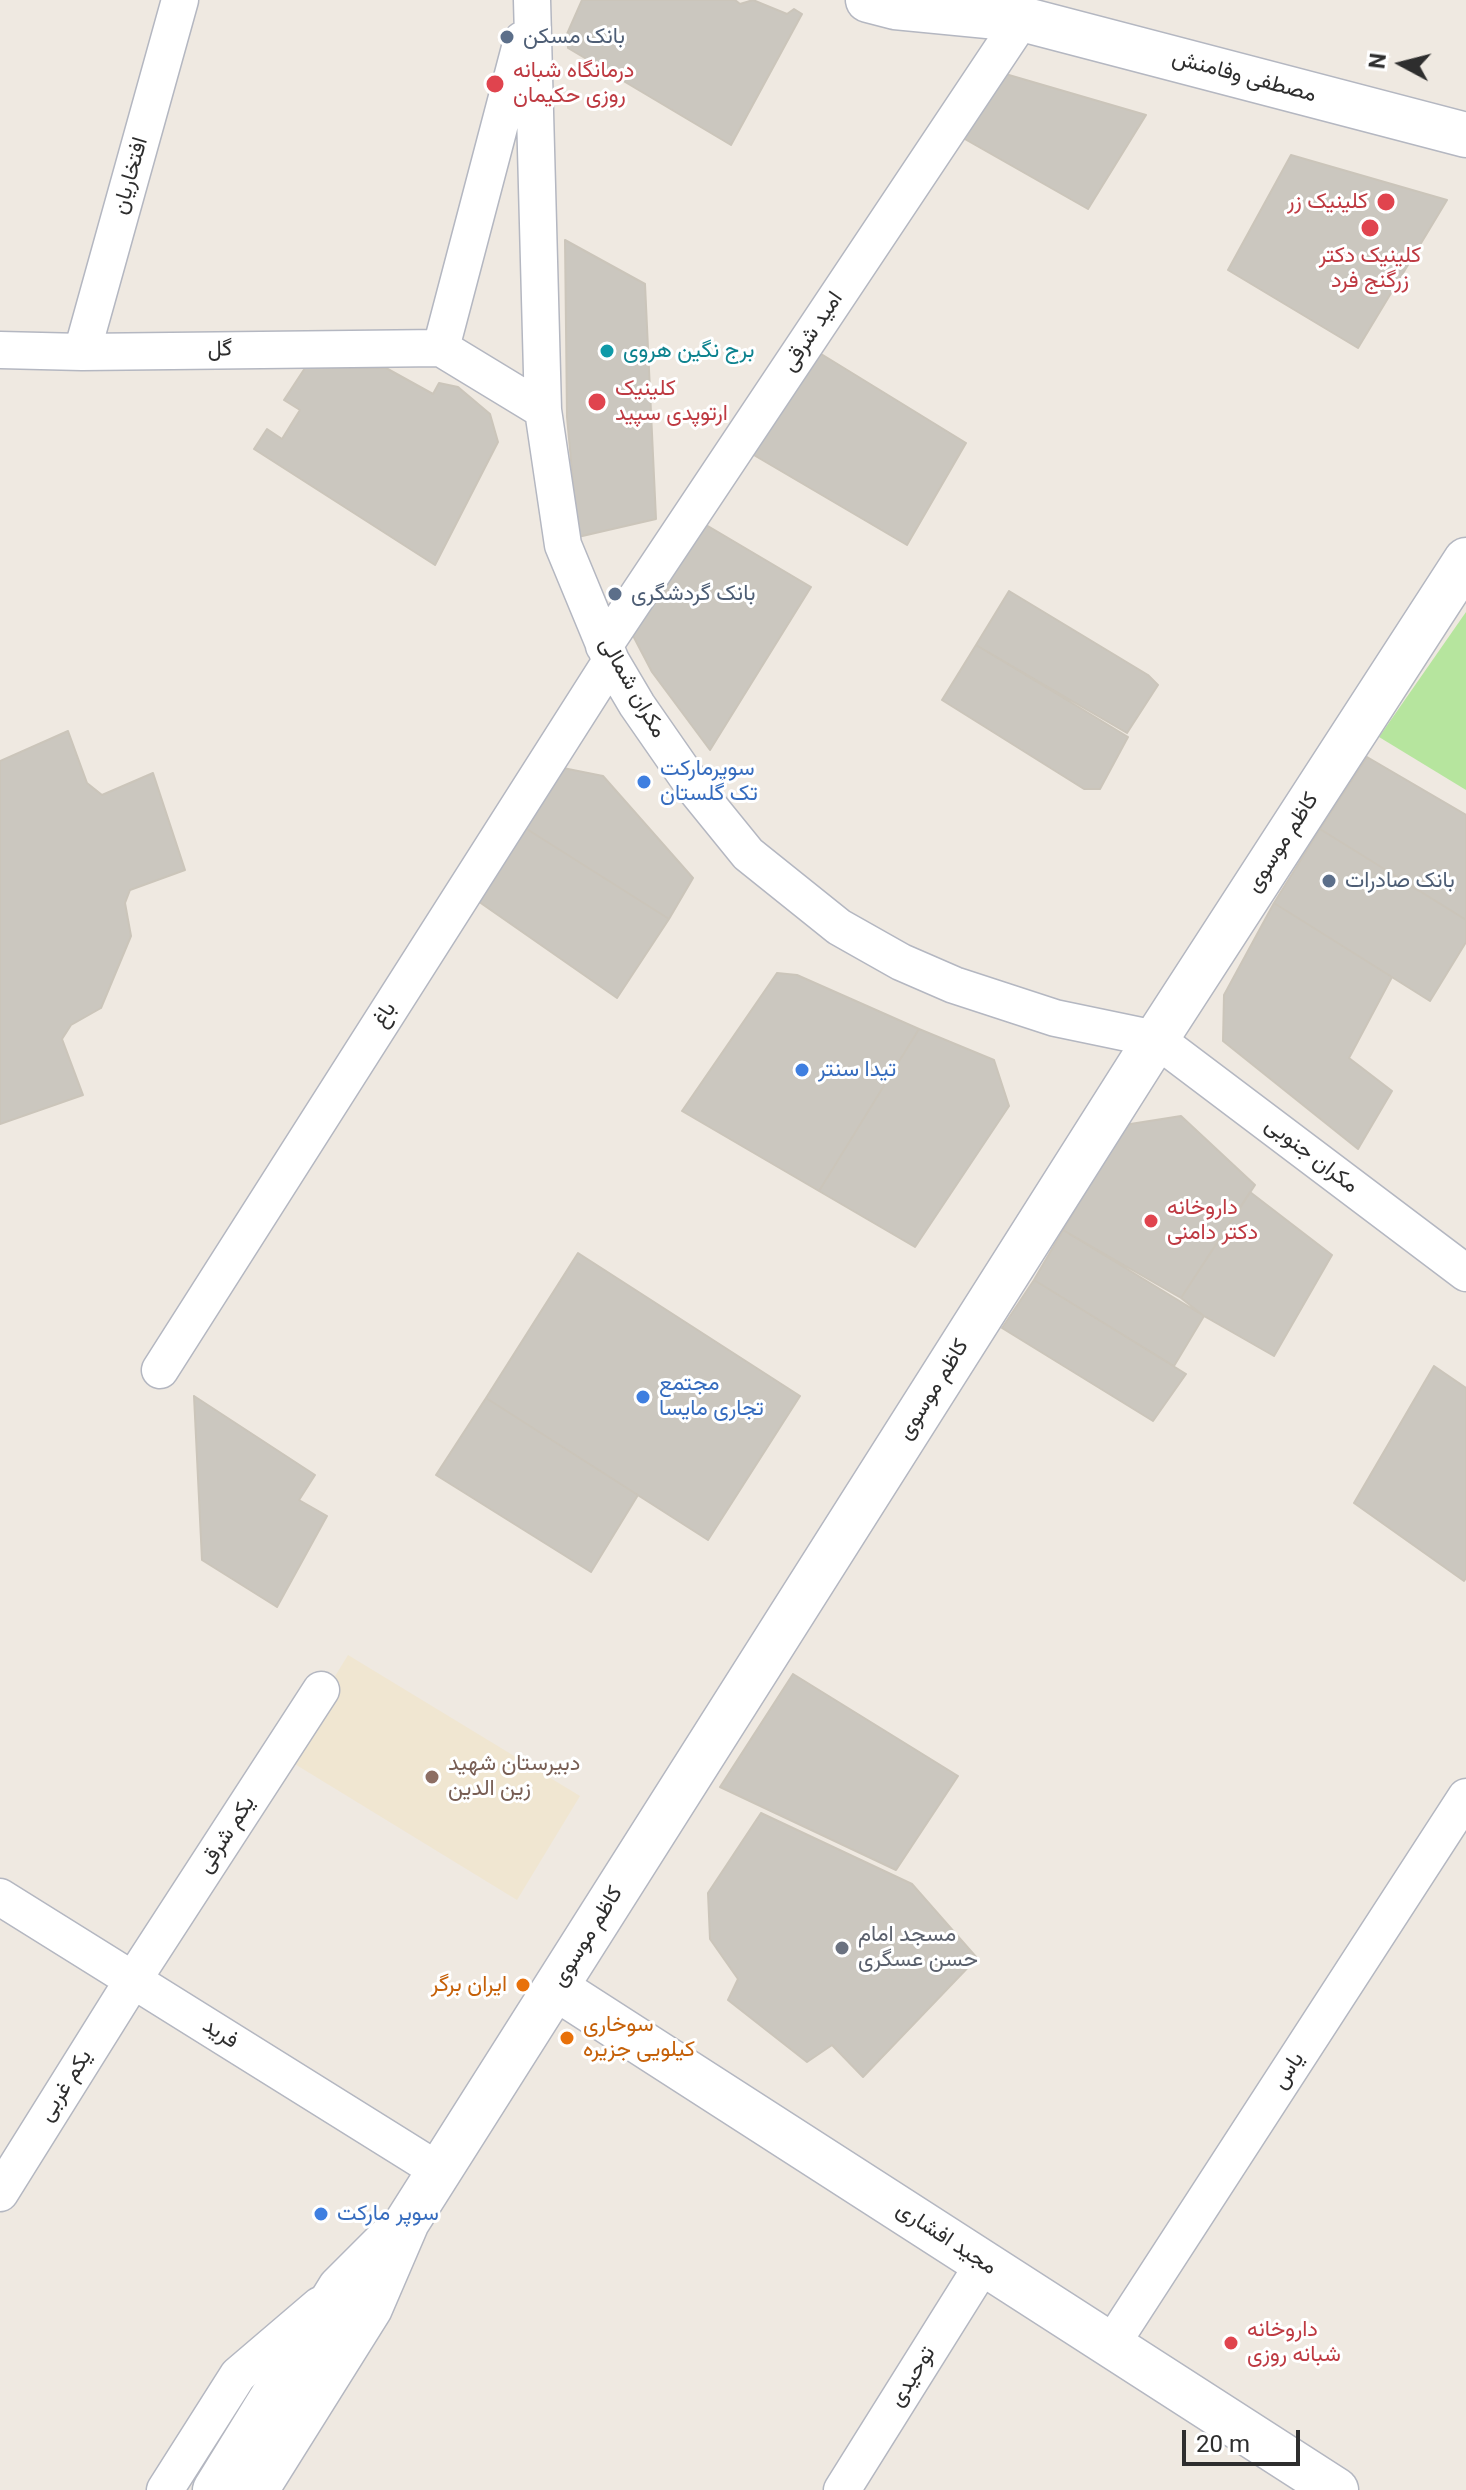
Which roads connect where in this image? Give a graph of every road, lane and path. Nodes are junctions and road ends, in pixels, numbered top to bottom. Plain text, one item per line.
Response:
1 (180, 0) edge
2 (868, 0) edge
3 (975, 0) edge
4 (532, 2) edge
5 (1022, 19) junction
6 (1466, 135) edge
7 (441, 348) junction
8 (0, 350) edge
9 (82, 352) junction
10 (543, 410) junction
11 (1466, 560) edge
12 (607, 653) junction
13 (1156, 1039) junction
14 (1466, 1273) edge
15 (160, 1370) dead end
16 (321, 1690) dead end
17 (1466, 1797) edge
18 (0, 1897) edge
19 (133, 1980) junction
20 (556, 1988) junction
21 (439, 2171) junction
22 (0, 2193) edge
23 (407, 2222) junction
24 (984, 2263) junction
25 (340, 2288) junction
26 (1111, 2345) junction
27 (165, 2490) edge
28 (215, 2490) edge
29 (256, 2490) edge
30 (842, 2490) edge
31 (1336, 2490) edge

1 - 9 street, افتخاریان
2 - 5 main road, مصطفی وفامنش
3 - 5 main road, مصطفی وفامنش
4 - 7 street
4 - 10 street, مکران شمالی
5 - 6 main road, مصطفی وفامنش
5 - 12 street, امید شرقی
7 - 9 street, گل
7 - 10 street
8 - 9 street, گل
10 - 12 street, مکران شمالی
11 - 13 main road, کاظم موسوی
12 - 13 street, مکران شمالی
12 - 15 street, باغ
13 - 14 street, مکران جنوبی
13 - 20 main road, کاظم موسوی
16 - 19 street, یکم شرقی
17 - 26 street, یاس
18 - 19 street, فرید
19 - 21 street, فرید
19 - 22 street, یکم غربی
20 - 21 main road, کاظم موسوی
20 - 24 main road, مجید افشاری
21 - 23 main road, کاظم موسوی
23 - 25 main road, کاظم موسوی
23 - 29 main road, کاظم موسوی
24 - 26 main road, مجید افشاری
24 - 30 street, توحیدی
25 - 27 street
25 - 28 main road, کاظم موسوی
26 - 31 main road, مجید افشاری

